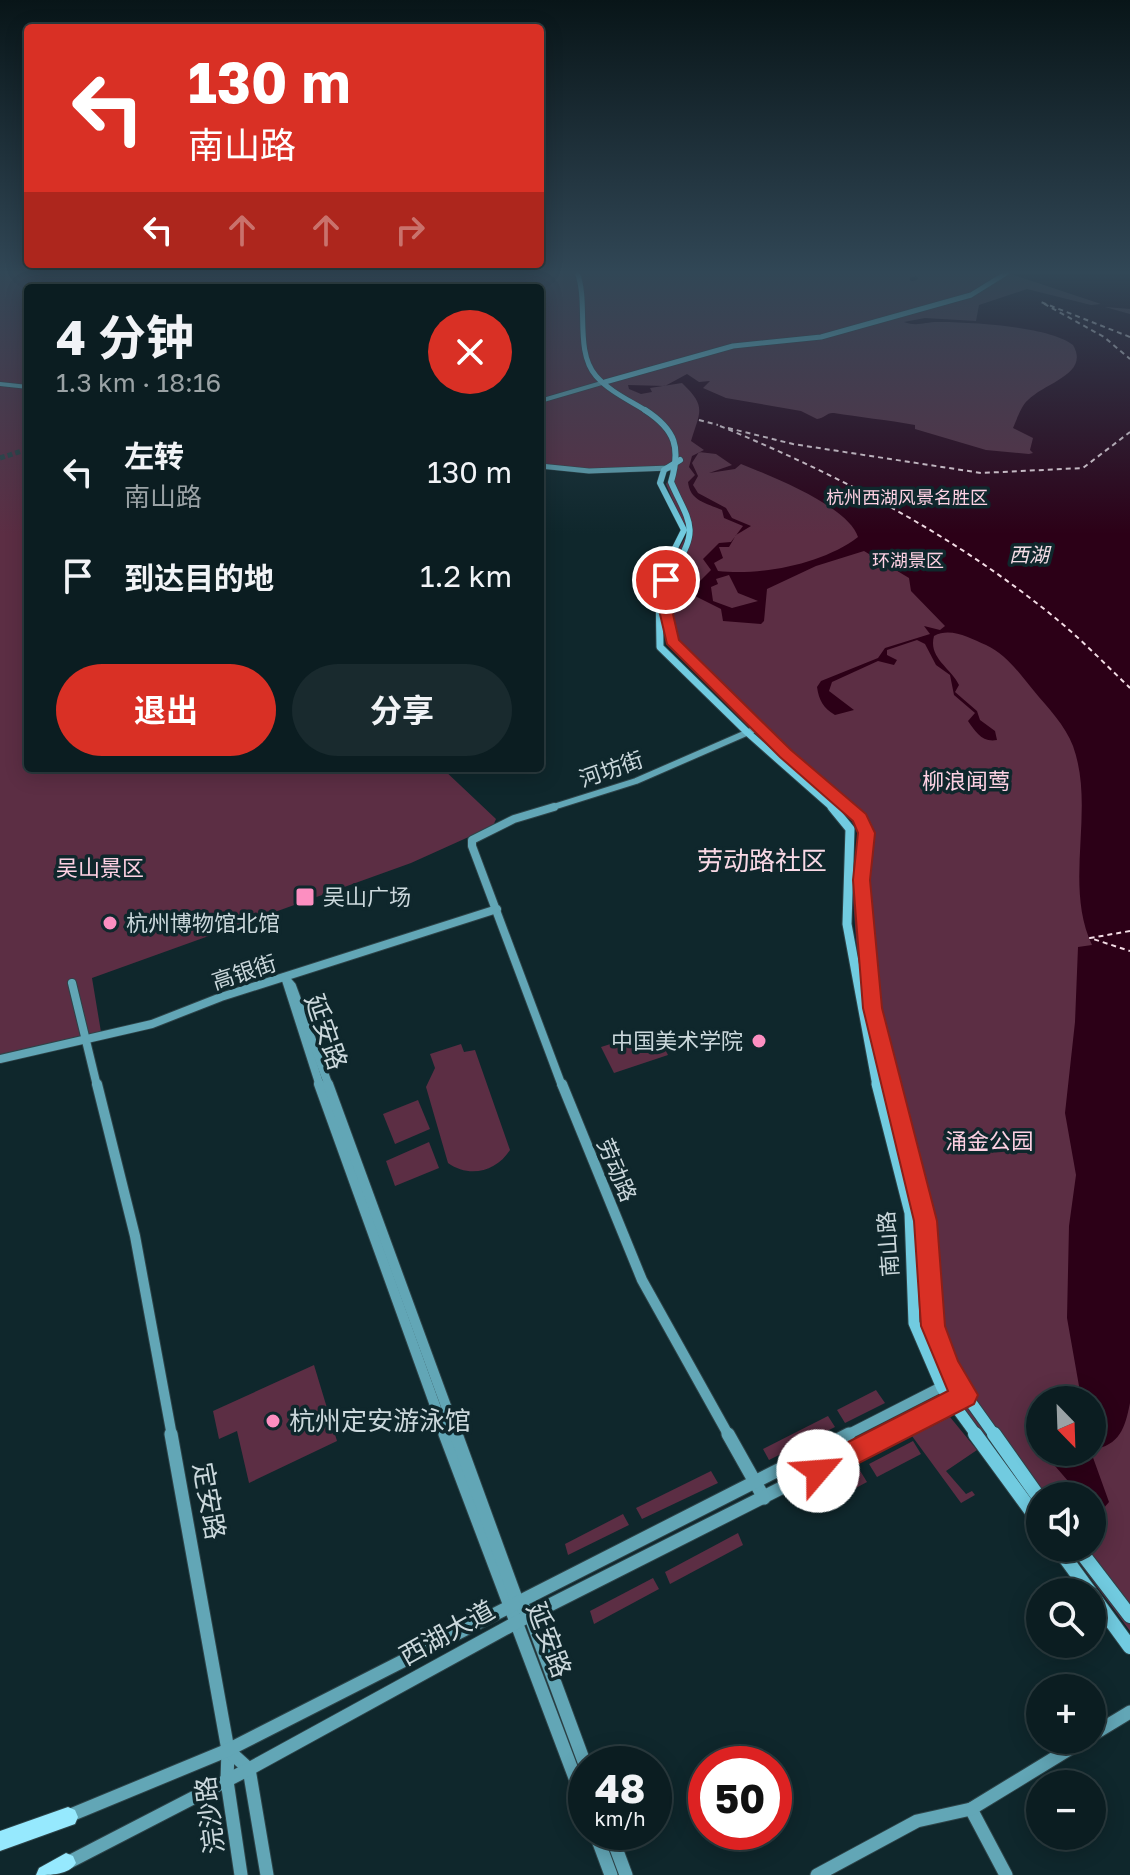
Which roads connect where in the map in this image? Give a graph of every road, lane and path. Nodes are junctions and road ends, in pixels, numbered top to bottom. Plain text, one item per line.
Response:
1 (590, 360) edge
2 (685, 360) edge
3 (605, 382) junction
4 (0, 384) edge
5 (24, 387) edge
6 (544, 400) edge
7 (544, 466) edge
8 (671, 468) junction
9 (760, 727) junction
10 (748, 733) junction
11 (472, 840) joint
12 (497, 909) junction
13 (285, 977) junction
14 (72, 983) dead end
15 (83, 1039) junction
16 (0, 1059) edge
17 (955, 1380) junction
18 (942, 1388) junction
19 (965, 1395) junction
20 (952, 1402) junction
21 (1028, 1482) edge
22 (756, 1483) junction
23 (764, 1498) junction
24 (1026, 1504) edge
25 (1089, 1562) edge
26 (514, 1603) junction
27 (1106, 1614) edge
28 (1130, 1616) edge
29 (524, 1618) junction
30 (1130, 1647) edge
31 (1130, 1712) edge
32 (1106, 1727) edge
33 (577, 1746) edge
34 (228, 1750) junction
35 (568, 1752) edge
36 (1061, 1754) edge
37 (249, 1769) junction
38 (227, 1781) junction
39 (971, 1809) junction
40 (68, 1817) junction
41 (0, 1841) edge
42 (0, 1850) edge
43 (602, 1850) edge
44 (617, 1850) edge
45 (66, 1863) joint
46 (44, 1875) edge
47 (241, 1875) edge
48 (267, 1875) edge
49 (611, 1875) edge
50 (626, 1875) edge
51 (817, 1875) edge
52 (1006, 1875) edge

1 - 3 main road
2 - 3 main road
3 - 6 street
3 - 8 main road, 南山路
4 - 5 street
7 - 8 street
8 - 9 main road, 南山路
8 - 10 main road, 南山路
9 - 10 street, 河坊街
9 - 17 main road, 南山路
10 - 11 street, 河坊街
10 - 18 main road, 南山路
11 - 12 street, 劳动路
12 - 13 street, 高银街
12 - 22 street, 劳动路
13 - 15 street, 高银街
13 - 26 street, 延安路
14 - 15 street, 定安路
15 - 16 street, 高银街
15 - 34 street, 定安路
17 - 18 street, 西湖大道
17 - 19 main road, 南山路
18 - 20 main road, 南山路
18 - 22 street, 西湖大道
19 - 20 street, 西湖大道
19 - 21 main road, 南山路
20 - 23 street, 西湖大道
20 - 24 main road, 南山路
22 - 23 street, 劳动路
22 - 26 street, 西湖大道
23 - 29 street, 西湖大道
25 - 28 main road
26 - 29 street, 延安路
26 - 34 street, 西湖大道
27 - 30 main road
29 - 33 street, 延安路
29 - 35 street, 延安路
29 - 37 street, 西湖大道
31 - 32 street
34 - 37 street
34 - 38 street, 浣沙路
34 - 40 street, 西湖大道
36 - 39 street
37 - 38 street, 西湖大道
37 - 48 street
38 - 45 street, 西湖大道
38 - 47 street, 浣沙路
39 - 51 street
39 - 52 street
40 - 41 highway
40 - 42 street, 西湖大道
43 - 49 street
44 - 50 street
45 - 46 highway

